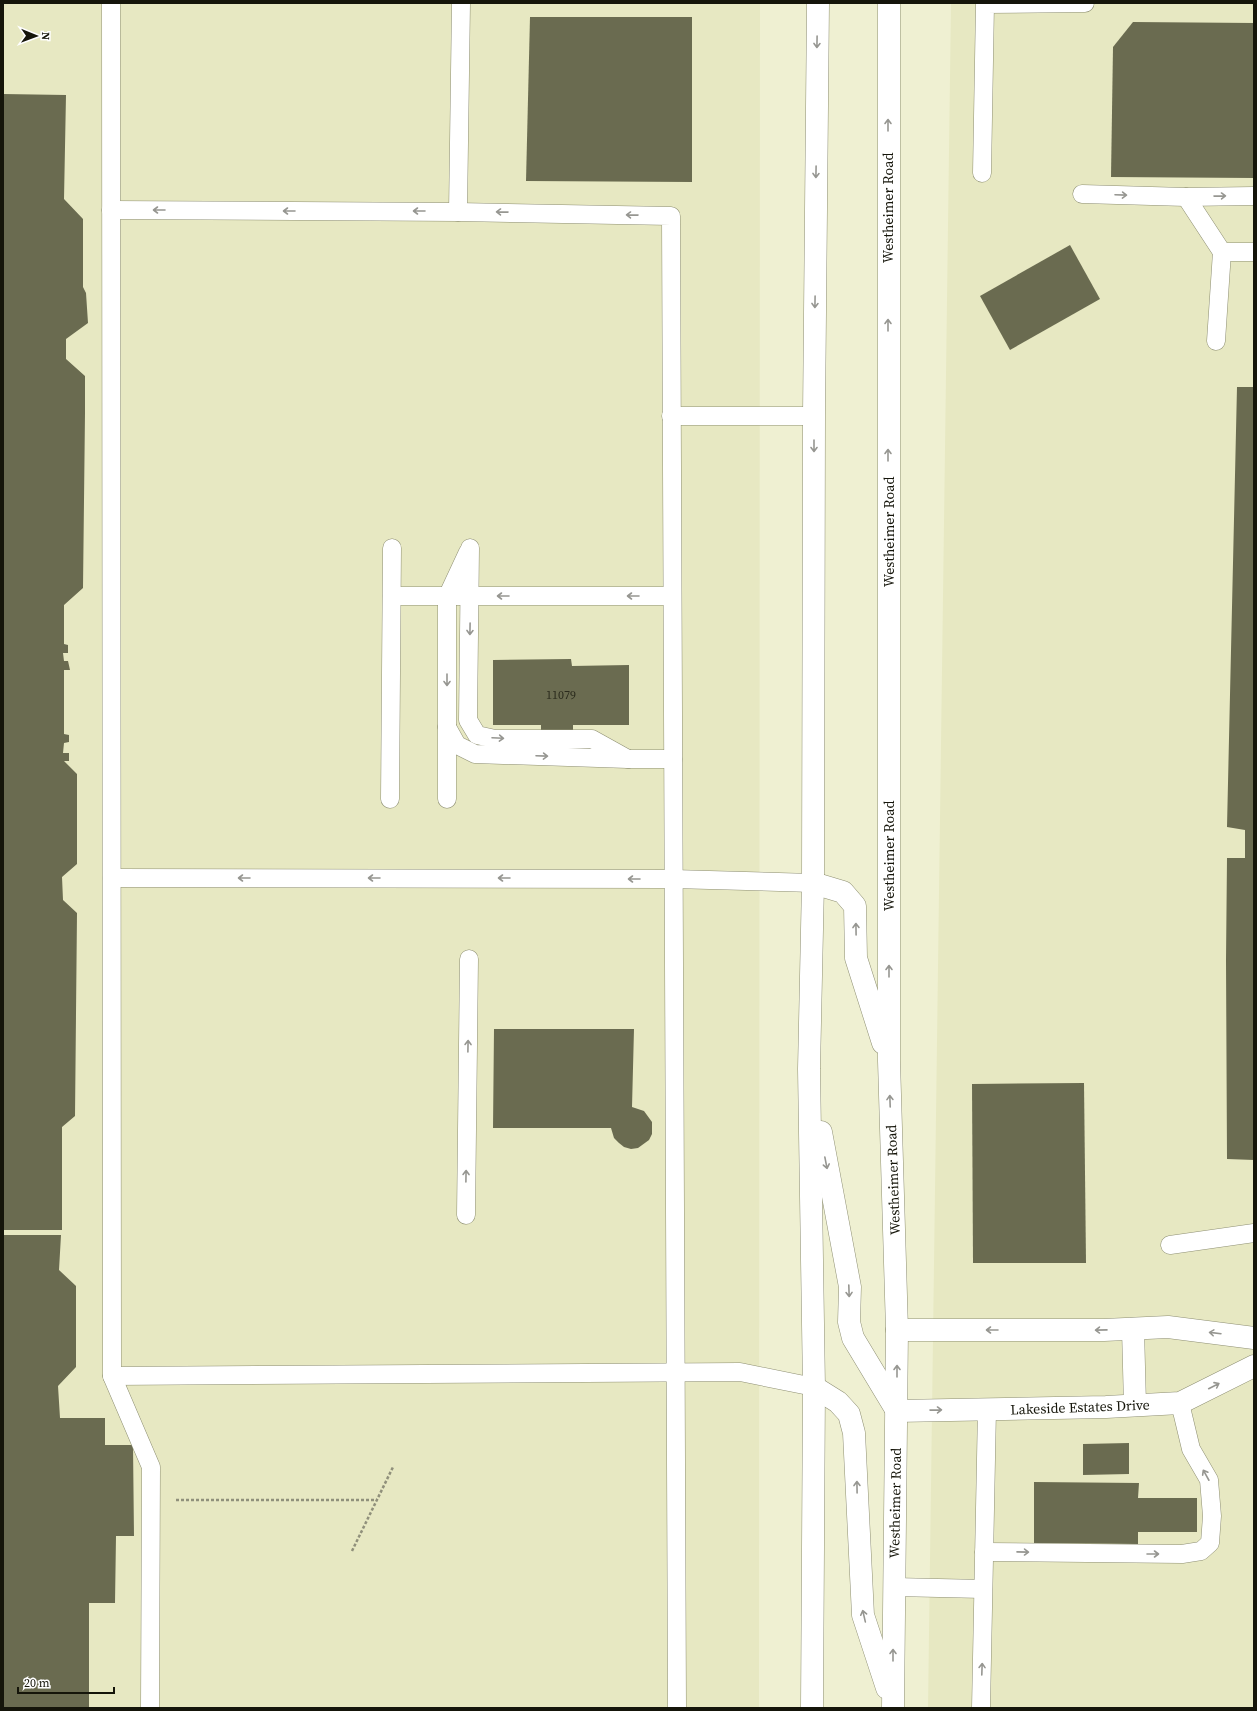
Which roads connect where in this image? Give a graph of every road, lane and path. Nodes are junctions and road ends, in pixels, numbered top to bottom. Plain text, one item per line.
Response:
1 (111, 3) edge
2 (461, 3) edge
3 (818, 3) edge
4 (889, 3) edge
5 (1085, 3) edge
6 (982, 173) dead end
7 (1082, 194) dead end
8 (1254, 196) edge
9 (1186, 197) junction
10 (111, 210) junction
11 (458, 212) junction
12 (1222, 252) junction
13 (1254, 252) edge
14 (1216, 341) dead end
15 (671, 416) junction
16 (814, 416) junction
17 (392, 548) dead end
18 (392, 596) junction
19 (447, 596) junction
20 (470, 596) junction
21 (672, 596) junction
22 (447, 726) junction
23 (628, 759) junction
24 (673, 759) junction
25 (390, 799) dead end
26 (447, 799) dead end
27 (112, 878) junction
28 (673, 879) junction
29 (813, 883) junction
30 (469, 959) dead end
31 (889, 1061) junction
32 (809, 1069) junction
33 (466, 1215) dead end
34 (1254, 1233) edge
35 (1170, 1245) dead end
36 (1133, 1329) junction
37 (897, 1330) junction
38 (1254, 1338) edge
39 (1252, 1371) edge
40 (675, 1374) junction
41 (112, 1376) junction
42 (814, 1387) junction
43 (1180, 1403) junction
44 (1135, 1405) junction
45 (987, 1409) junction
46 (897, 1411) junction
47 (393, 1467) dead end
48 (151, 1500) junction
49 (377, 1500) junction
50 (352, 1551) dead end
51 (984, 1552) junction
52 (894, 1587) junction
53 (983, 1589) junction
54 (893, 1707) edge
55 (150, 1708) edge
56 (677, 1708) edge
57 (812, 1708) edge
58 (981, 1708) edge

1 - 10 lane
2 - 11 lane
3 -> 16 main road
31 -> 4 main road, Westheimer Road
5 - 6 lane
7 -> 9 lane
9 -> 8 lane
9 - 12 lane
11 -> 10 lane
10 - 27 lane
15 -> 11 lane
12 - 13 lane
12 - 14 lane
15 - 16 lane
15 - 21 lane
16 -> 29 main road
17 - 18 lane
18 - 19 lane
18 - 25 lane
19 - 20 lane
19 - 20 lane
19 -> 22 lane
21 -> 20 lane
20 -> 23 lane
21 - 24 lane
22 -> 23 lane
22 - 26 lane
23 - 24 lane
24 - 28 lane
28 -> 27 lane
27 - 41 lane
28 - 29 lane
28 - 40 lane
31 -> 29 main road
29 - 32 main road
33 -> 30 lane
37 -> 31 main road, Westheimer Road
32 - 42 main road
32 -> 46 main road
34 - 35 lane
36 -> 37 main road
38 -> 36 main road
36 - 44 main road
46 -> 37 main road, Westheimer Road
43 -> 39 main road, Lakeside Estates Drive
40 - 41 lane
40 - 42 lane
40 - 56 lane
41 - 48 lane
54 -> 42 main road
42 - 57 main road
43 - 44 main road, Lakeside Estates Drive
51 -> 43 lane
44 - 45 main road, Lakeside Estates Drive
46 -> 45 main road, Lakeside Estates Drive
45 - 51 lane
46 - 52 main road, Westheimer Road
47 - 49 path
48 - 49 path
48 - 55 lane
49 - 50 path
51 - 53 lane
52 - 53 lane
54 -> 52 main road, Westheimer Road
58 -> 53 lane

